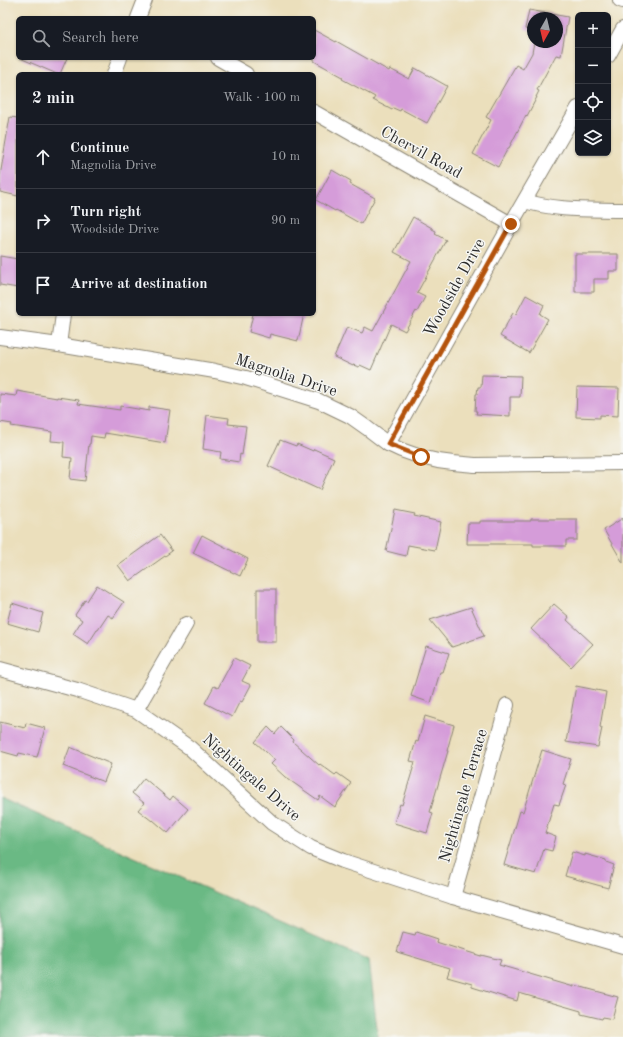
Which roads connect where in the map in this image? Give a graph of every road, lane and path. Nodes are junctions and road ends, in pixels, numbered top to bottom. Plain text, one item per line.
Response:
1 (145, 0) edge
2 (620, 0) edge
3 (623, 2) edge
4 (141, 16) edge
5 (623, 30) edge
6 (611, 51) edge
7 (119, 60) edge
8 (222, 60) edge
9 (115, 72) edge
10 (242, 72) edge
11 (316, 113) edge
12 (575, 113) edge
13 (525, 201) junction
14 (623, 210) edge
15 (511, 224) junction
16 (63, 316) edge
17 (0, 337) edge
18 (59, 345) junction
19 (388, 444) junction
20 (623, 463) edge
21 (186, 624) dead end
22 (0, 669) edge
23 (507, 705) dead end
24 (136, 710) junction
25 (453, 897) junction
26 (623, 946) edge

1 - 4 street
2 - 3 street
5 - 6 street
7 - 9 street
8 - 10 street
11 - 15 street, Chervil Road
12 - 13 street, Woodside Drive
13 - 14 street
13 - 15 street, Woodside Drive
15 - 19 street, Woodside Drive
16 - 18 street
17 - 18 street, Magnolia Drive
18 - 19 street, Magnolia Drive
19 - 20 street, Magnolia Drive
21 - 24 street
22 - 24 street, Nightingale Drive
23 - 25 street, Nightingale Terrace
24 - 25 street, Nightingale Drive
25 - 26 street, Nightingale Drive

